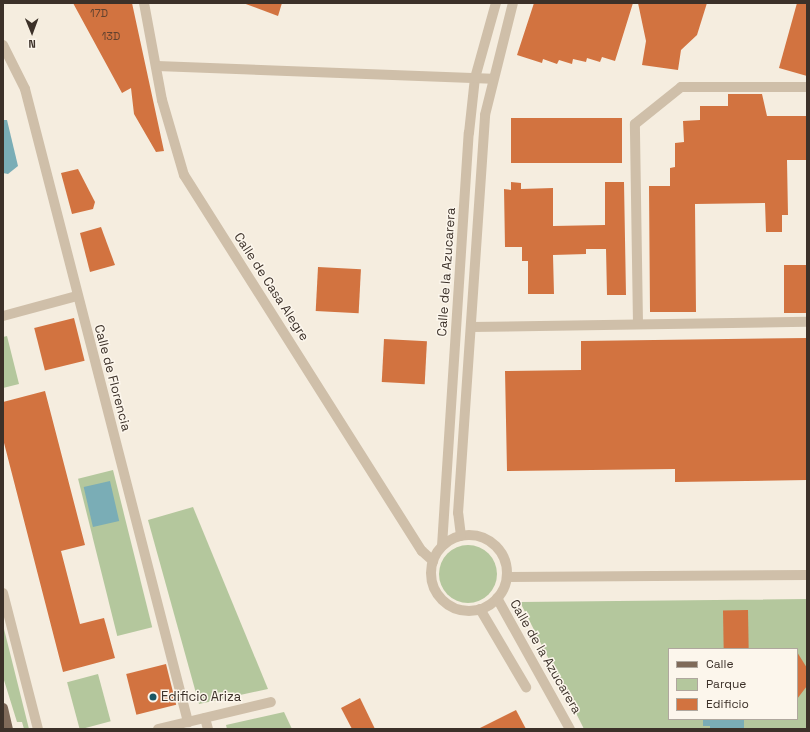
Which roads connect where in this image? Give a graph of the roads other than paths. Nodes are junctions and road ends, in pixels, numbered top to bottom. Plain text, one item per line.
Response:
1 (144, 3) edge
2 (496, 3) edge
3 (513, 3) edge
4 (3, 45) edge
5 (157, 66) junction
6 (475, 78) junction
7 (492, 78) junction
8 (807, 87) edge
9 (77, 296) junction
10 (3, 316) edge
11 (807, 322) edge
12 (638, 324) junction
13 (471, 327) junction
14 (461, 536) junction
15 (442, 546) junction
16 (433, 561) junction
17 (807, 575) edge
18 (506, 577) junction
19 (3, 593) edge
20 (497, 598) junction
21 (480, 609) junction
22 (526, 687) dead end
23 (271, 702) dead end
24 (3, 708) edge
25 (205, 718) junction
26 (188, 722) junction
27 (8, 729) edge
28 (38, 729) edge
29 (158, 729) edge
30 (208, 729) edge
31 (570, 729) edge

1 - 5 street, Calle de Casa Alegre
2 - 6 street, Calle de la Azucarera
3 - 7 street
4 - 9 street, Calle de Florencia
5 - 6 street
5 - 16 street, Calle de Casa Alegre
6 - 7 street
6 - 15 street, Calle de la Azucarera
7 - 13 street
8 - 12 street
9 - 10 street
9 - 26 street, Calle de Florencia
11 - 12 street
12 - 13 street
13 - 14 street
14 - 15 street
14 - 18 street
15 - 16 street
16 - 21 street
17 - 18 street
18 - 20 street
19 - 28 street
20 - 21 street
20 - 31 street, Calle de la Azucarera
21 - 22 street
23 - 25 street
24 - 27 main road
25 - 26 street
25 - 30 street
26 - 29 street

